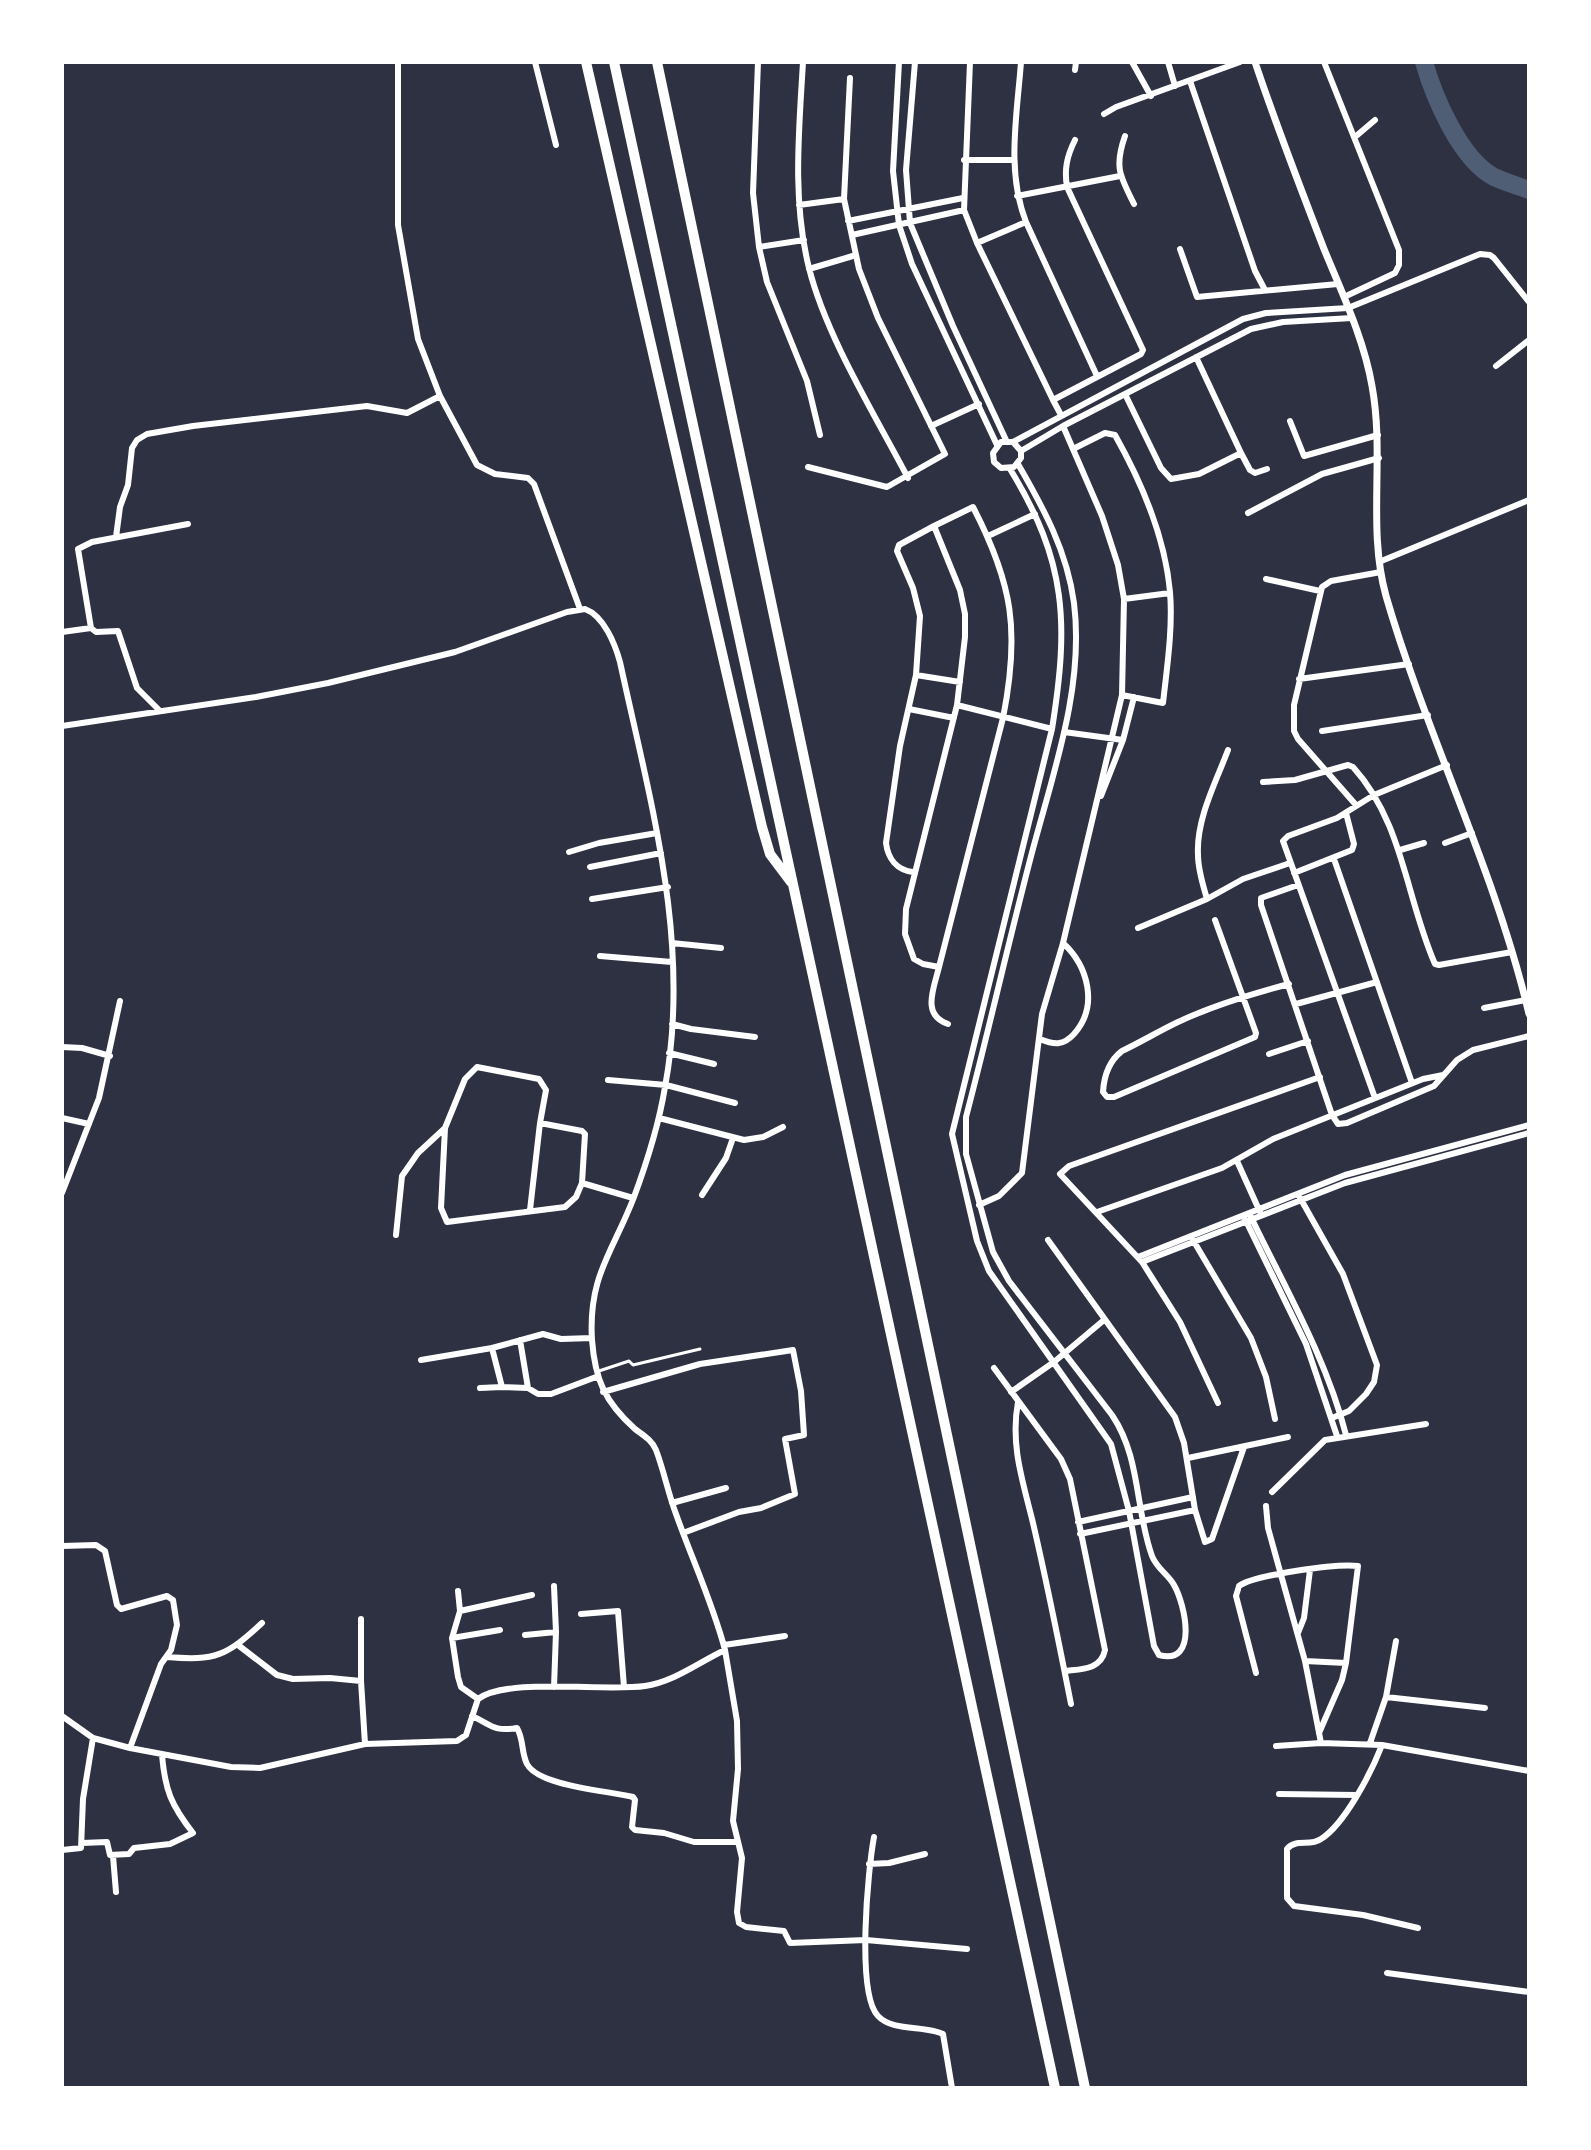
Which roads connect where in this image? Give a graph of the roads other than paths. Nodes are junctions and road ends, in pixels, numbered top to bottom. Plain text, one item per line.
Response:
1 (398, 62) edge
2 (535, 62) edge
3 (586, 62) edge
4 (614, 62) edge
5 (657, 62) edge
6 (758, 62) edge
7 (803, 62) edge
8 (899, 62) edge
9 (915, 62) edge
10 (970, 62) edge
11 (1021, 62) edge
12 (1132, 62) edge
13 (1168, 62) edge
14 (1240, 62) edge
15 (1324, 62) edge
16 (1257, 63) edge
17 (850, 78) dead end
18 (1190, 81) junction
19 (1175, 86) junction
20 (1151, 96) junction
21 (1104, 114) dead end
22 (1375, 120) dead end
23 (1125, 136) dead end
24 (1355, 137) junction
25 (1075, 140) dead end
26 (556, 145) dead end
27 (964, 160) junction
28 (1014, 160) junction
29 (1120, 176) junction
30 (1067, 187) junction
31 (1017, 196) junction
32 (963, 198) junction
33 (844, 199) junction
34 (1134, 204) dead end
35 (799, 205) junction
36 (964, 210) junction
37 (909, 211) junction
38 (897, 213) junction
39 (848, 221) junction
40 (1026, 222) junction
41 (910, 223) junction
42 (899, 225) junction
43 (852, 235) junction
44 (804, 240) junction
45 (977, 243) junction
46 (759, 247) junction
47 (1180, 249) dead end
48 (856, 255) junction
49 (809, 269) junction
50 (1338, 284) junction
51 (1265, 290) junction
52 (1344, 297) junction
53 (1529, 302) edge
54 (1348, 308) junction
55 (1352, 318) junction
56 (1529, 340) edge
57 (1196, 357) junction
58 (1496, 366) dead end
59 (1097, 376) junction
60 (1125, 394) junction
61 (440, 396) junction
62 (1053, 400) junction
63 (979, 404) junction
64 (1061, 415) junction
65 (1290, 421) dead end
66 (931, 426) junction
67 (1063, 426) junction
68 (820, 435) dead end
69 (1378, 435) junction
70 (1009, 441) junction
71 (997, 445) junction
72 (1073, 449) junction
73 (1021, 451) junction
74 (1241, 453) junction
75 (1379, 458) junction
76 (1018, 464) junction
77 (808, 467) dead end
78 (1010, 469) junction
79 (1267, 469) dead end
80 (908, 478) junction
81 (1529, 500) edge
82 (1248, 513) dead end
83 (1035, 514) junction
84 (188, 524) dead end
85 (934, 526) junction
86 (988, 536) junction
87 (116, 537) junction
88 (1379, 562) junction
89 (1381, 572) junction
90 (1266, 579) dead end
91 (1320, 591) junction
92 (1170, 593) junction
93 (1124, 599) junction
94 (580, 609) junction
95 (91, 628) junction
96 (62, 632) edge
97 (1409, 664) junction
98 (916, 675) junction
99 (1299, 679) junction
100 (960, 682) junction
101 (1122, 695) junction
102 (1134, 697) junction
103 (957, 705) junction
104 (909, 709) junction
105 (160, 711) junction
106 (1428, 715) junction
107 (954, 718) junction
108 (1003, 718) junction
109 (62, 726) edge
110 (1052, 729) junction
111 (1322, 731) dead end
112 (1064, 732) junction
113 (1110, 739) junction
114 (1123, 740) junction
115 (1228, 750) dead end
116 (1447, 765) junction
117 (1326, 772) junction
118 (1263, 782) dead end
119 (1374, 795) junction
120 (1098, 802) junction
121 (1356, 805) junction
122 (1346, 813) junction
123 (657, 833) junction
124 (1472, 833) junction
125 (1424, 843) dead end
126 (1445, 843) dead end
127 (1400, 850) junction
128 (569, 852) dead end
129 (661, 853) junction
130 (1334, 859) junction
131 (1019, 860) junction
132 (1029, 862) junction
133 (1290, 863) junction
134 (590, 867) dead end
135 (913, 872) junction
136 (1294, 873) junction
137 (792, 884) junction
138 (1298, 885) junction
139 (668, 887) junction
140 (592, 899) dead end
141 (1207, 899) junction
142 (1215, 920) dead end
143 (1138, 928) dead end
144 (672, 943) junction
145 (1063, 943) junction
146 (721, 948) dead end
147 (1512, 952) junction
148 (600, 956) dead end
149 (672, 962) junction
150 (939, 967) junction
151 (1377, 982) junction
152 (1289, 984) junction
153 (1337, 992) junction
154 (1243, 996) junction
155 (1526, 1000) junction
156 (120, 1001) dead end
157 (1296, 1004) junction
158 (1484, 1008) dead end
159 (1529, 1014) edge
160 (672, 1024) junction
161 (948, 1024) dead end
162 (1529, 1036) edge
163 (755, 1037) dead end
164 (1040, 1039) junction
165 (1308, 1041) junction
166 (62, 1047) edge
167 (669, 1053) junction
168 (1269, 1054) dead end
169 (110, 1056) junction
170 (714, 1064) dead end
171 (1443, 1075) junction
172 (1320, 1077) junction
173 (608, 1080) dead end
174 (1412, 1083) junction
175 (666, 1085) junction
176 (1375, 1098) junction
177 (960, 1099) junction
178 (970, 1100) junction
179 (735, 1103) dead end
180 (1332, 1115) junction
181 (62, 1118) edge
182 (659, 1118) junction
183 (540, 1123) junction
184 (89, 1124) junction
185 (1529, 1125) edge
186 (783, 1127) dead end
187 (445, 1128) junction
188 (1529, 1133) edge
189 (733, 1138) junction
190 (1237, 1161) junction
191 (582, 1183) junction
192 (62, 1193) edge
193 (975, 1193) junction
194 (965, 1194) junction
195 (702, 1195) dead end
196 (1299, 1196) junction
197 (633, 1198) junction
198 (979, 1205) junction
199 (530, 1210) junction
200 (1260, 1211) junction
201 (1097, 1212) junction
202 (1247, 1217) junction
203 (396, 1235) dead end
204 (1193, 1239) junction
205 (1048, 1240) dead end
206 (1140, 1260) junction
207 (1104, 1320) junction
208 (1302, 1328) junction
209 (592, 1338) junction
210 (520, 1340) junction
211 (492, 1348) junction
212 (700, 1349) dead end
213 (1066, 1353) junction
214 (421, 1360) dead end
215 (1054, 1362) junction
216 (994, 1368) dead end
217 (596, 1374) junction
218 (502, 1387) junction
219 (480, 1388) dead end
220 (528, 1388) junction
221 (603, 1392) junction
222 (1011, 1392) junction
223 (1018, 1402) junction
224 (1218, 1403) dead end
225 (1341, 1415) junction
226 (1332, 1418) junction
227 (1275, 1419) dead end
228 (1426, 1424) dead end
229 (1346, 1435) junction
230 (1337, 1436) junction
231 (1288, 1437) dead end
232 (1244, 1447) junction
233 (1188, 1458) junction
234 (726, 1488) dead end
235 (1272, 1492) dead end
236 (1193, 1497) junction
237 (672, 1503) junction
238 (1266, 1506) dead end
239 (1142, 1508) junction
240 (1195, 1510) junction
241 (1129, 1511) junction
242 (1145, 1521) junction
243 (1078, 1522) junction
244 (1131, 1524) junction
245 (683, 1533) junction
246 (1080, 1534) junction
247 (62, 1546) edge
248 (1310, 1570) junction
249 (1281, 1574) junction
250 (554, 1586) dead end
251 (458, 1591) dead end
252 (532, 1595) dead end
253 (460, 1611) junction
254 (581, 1614) dead end
255 (361, 1619) dead end
256 (262, 1623) dead end
257 (500, 1630) dead end
258 (556, 1632) junction
259 (1298, 1633) junction
260 (525, 1635) dead end
261 (785, 1636) dead end
262 (452, 1638) junction
263 (1396, 1641) dead end
264 (238, 1645) junction
265 (724, 1648) junction
266 (167, 1657) junction
267 (1305, 1661) junction
268 (1346, 1663) junction
269 (1065, 1671) junction
270 (1256, 1673) dead end
271 (361, 1681) junction
272 (554, 1687) junction
273 (624, 1687) junction
274 (1386, 1697) junction
275 (478, 1699) junction
276 (1071, 1704) dead end
277 (1485, 1708) dead end
278 (62, 1716) edge
279 (472, 1716) junction
280 (1319, 1733) junction
281 (93, 1738) junction
282 (1321, 1743) junction
283 (1370, 1743) junction
284 (365, 1744) junction
285 (1382, 1745) junction
286 (1276, 1746) dead end
287 (130, 1748) junction
288 (162, 1755) junction
289 (1529, 1771) edge
290 (1279, 1794) dead end
291 (1356, 1795) junction
292 (874, 1837) dead end
293 (737, 1842) junction
294 (82, 1843) junction
295 (62, 1850) edge
296 (925, 1854) dead end
297 (113, 1856) junction
298 (869, 1864) junction
299 (116, 1892) dead end
300 (1418, 1928) dead end
301 (866, 1940) junction
302 (967, 1949) dead end
303 (1387, 1973) dead end
304 (1529, 1992) edge
305 (952, 2088) edge
306 (1055, 2088) edge
307 (1085, 2088) edge

1 - 61 street
2 - 26 street
3 - 137 highway
4 - 137 highway
5 - 307 highway
6 - 46 street
7 - 35 street
8 - 38 street
9 - 37 street
10 - 27 street
11 - 28 street
12 - 20 street
13 - 19 street
14 - 18 street
15 - 24 street
16 - 50 street
17 - 33 street
18 - 19 street
18 - 51 street
19 - 20 street
20 - 21 street
22 - 24 street
23 - 29 street
24 - 52 street
25 - 30 street
27 - 28 street
27 - 32 street
28 - 31 street
29 - 30 street
29 - 34 street
30 - 31 street
30 - 59 street
31 - 40 street
32 - 36 street
32 - 37 street
33 - 35 street
33 - 39 street
35 - 44 street
36 - 41 street
36 - 45 street
37 - 38 street
37 - 41 street
38 - 39 street
38 - 42 street
39 - 43 street
40 - 45 street
40 - 59 street
41 - 42 street
41 - 70 street
42 - 43 street
42 - 63 street
43 - 48 street
44 - 46 street
44 - 49 street
45 - 62 street
46 - 68 street
47 - 51 street
48 - 49 street
48 - 66 street
49 - 80 street
50 - 51 street
50 - 52 street
52 - 54 street
53 - 54 street
54 - 55 street
54 - 64 street
55 - 57 street
55 - 69 street
56 - 58 street
57 - 60 street
57 - 74 street
59 - 62 street
60 - 67 street
60 - 74 street
61 - 87 street
61 - 94 street
62 - 64 street
63 - 66 street
63 - 71 street
64 - 70 street
65 - 69 street
66 - 80 street
67 - 72 street
67 - 73 street
69 - 75 street
70 - 71 street
70 - 73 street
71 - 78 street
72 - 92 street
72 - 93 street
73 - 76 street
74 - 79 street
75 - 82 street
75 - 88 street
76 - 78 street
76 - 112 street
77 - 80 street
78 - 83 street
81 - 88 street
83 - 86 street
83 - 110 street
84 - 87 street
85 - 86 street
85 - 98 street
85 - 100 street
86 - 108 street
87 - 95 street
88 - 89 street
89 - 91 street
89 - 97 street
90 - 91 street
91 - 99 street
92 - 93 street
92 - 102 street
93 - 101 street
94 - 105 street
94 - 123 street
95 - 96 street
95 - 105 street
97 - 99 street
97 - 106 street
98 - 100 street
98 - 104 street
99 - 117 street
100 - 103 street
101 - 102 street
101 - 113 street
102 - 114 street
103 - 107 street
103 - 108 street
104 - 107 street
104 - 135 street
105 - 109 street
106 - 111 street
106 - 116 street
107 - 135 street
108 - 110 street
108 - 150 street
110 - 131 street
112 - 113 street
112 - 132 street
113 - 114 street
113 - 120 street
114 - 120 street
115 - 141 street
116 - 119 street
116 - 124 street
117 - 118 street
117 - 119 street
117 - 121 street
119 - 121 street
119 - 127 street
120 - 145 street
121 - 122 street
122 - 130 street
122 - 133 street
123 - 128 street
123 - 129 street
124 - 126 street
124 - 147 street
125 - 127 street
127 - 147 street
129 - 134 street
129 - 139 street
130 - 136 street
130 - 151 street
131 - 132 street
131 - 177 street
132 - 178 street
133 - 136 street
133 - 141 street
135 - 150 street
136 - 138 street
137 - 306 highway
138 - 152 street
138 - 153 street
139 - 140 street
139 - 144 street
141 - 143 street
142 - 154 street
144 - 146 street
144 - 149 street
145 - 164 street
145 - 164 street
147 - 155 street
148 - 149 street
149 - 160 street
150 - 161 street
151 - 153 street
151 - 174 street
152 - 154 street
152 - 157 street
153 - 157 street
153 - 176 street
154 - 154 street
155 - 158 street
155 - 159 street
156 - 169 street
157 - 165 street
160 - 163 street
160 - 167 street
162 - 171 street
164 - 198 street
165 - 168 street
165 - 172 street
166 - 169 street
167 - 170 street
167 - 175 street
169 - 184 street
171 - 174 street
171 - 180 street
172 - 180 street
172 - 201 street
173 - 175 street
174 - 176 street
175 - 179 street
175 - 182 street
176 - 180 street
177 - 178 street
177 - 194 street
178 - 193 street
180 - 190 street
181 - 184 street
182 - 189 street
182 - 197 street
183 - 187 street
183 - 191 street
183 - 199 street
184 - 192 street
185 - 196 street
186 - 189 street
187 - 199 street
187 - 203 street
188 - 196 street
189 - 195 street
190 - 200 street
190 - 201 street
191 - 197 street
191 - 199 street
193 - 194 street
193 - 198 street
194 - 215 street
196 - 200 street
196 - 225 street
197 - 209 street
198 - 213 street
200 - 202 street
201 - 206 street
202 - 204 street
202 - 208 street
204 - 206 street
204 - 227 street
205 - 207 street
206 - 224 street
207 - 213 street
207 - 233 street
208 - 225 street
208 - 226 street
209 - 210 street
209 - 217 street
210 - 211 street
210 - 220 street
211 - 214 street
211 - 218 street
212 - 217 lane
213 - 215 street
213 - 239 street
215 - 222 street
215 - 241 street
216 - 222 street
217 - 220 street
217 - 221 street
218 - 219 street
218 - 220 street
221 - 237 street
221 - 245 street
222 - 223 street
223 - 243 street
223 - 269 street
225 - 226 street
225 - 229 street
226 - 230 street
228 - 229 street
229 - 230 street
230 - 235 street
231 - 232 street
232 - 233 street
232 - 240 street
233 - 236 street
234 - 237 street
236 - 239 street
236 - 240 street
237 - 245 street
238 - 249 street
239 - 241 street
239 - 242 street
240 - 242 street
241 - 243 street
241 - 244 street
242 - 244 street
242 - 244 street
243 - 246 street
244 - 246 street
245 - 265 street
246 - 269 street
247 - 266 street
248 - 249 street
248 - 259 street
248 - 268 street
249 - 259 street
249 - 270 street
250 - 258 street
251 - 253 street
252 - 253 street
253 - 262 street
254 - 273 street
255 - 271 street
256 - 264 street
257 - 262 street
258 - 260 street
258 - 272 street
259 - 267 street
261 - 265 street
262 - 275 street
263 - 274 street
264 - 266 street
264 - 271 street
265 - 273 street
265 - 293 street
266 - 287 street
267 - 268 street
267 - 280 street
268 - 280 street
269 - 276 street
271 - 284 street
272 - 273 street
272 - 275 street
274 - 277 street
274 - 283 street
275 - 279 street
278 - 281 street
279 - 284 street
279 - 293 street
280 - 282 street
281 - 287 street
281 - 294 street
282 - 283 street
282 - 286 street
283 - 285 street
284 - 288 street
285 - 289 street
285 - 291 street
287 - 288 street
288 - 297 street
290 - 291 street
291 - 300 street
292 - 298 street
293 - 301 street
294 - 295 street
294 - 297 street
296 - 298 street
297 - 299 street
298 - 301 street
301 - 302 street
301 - 305 street
303 - 304 street

